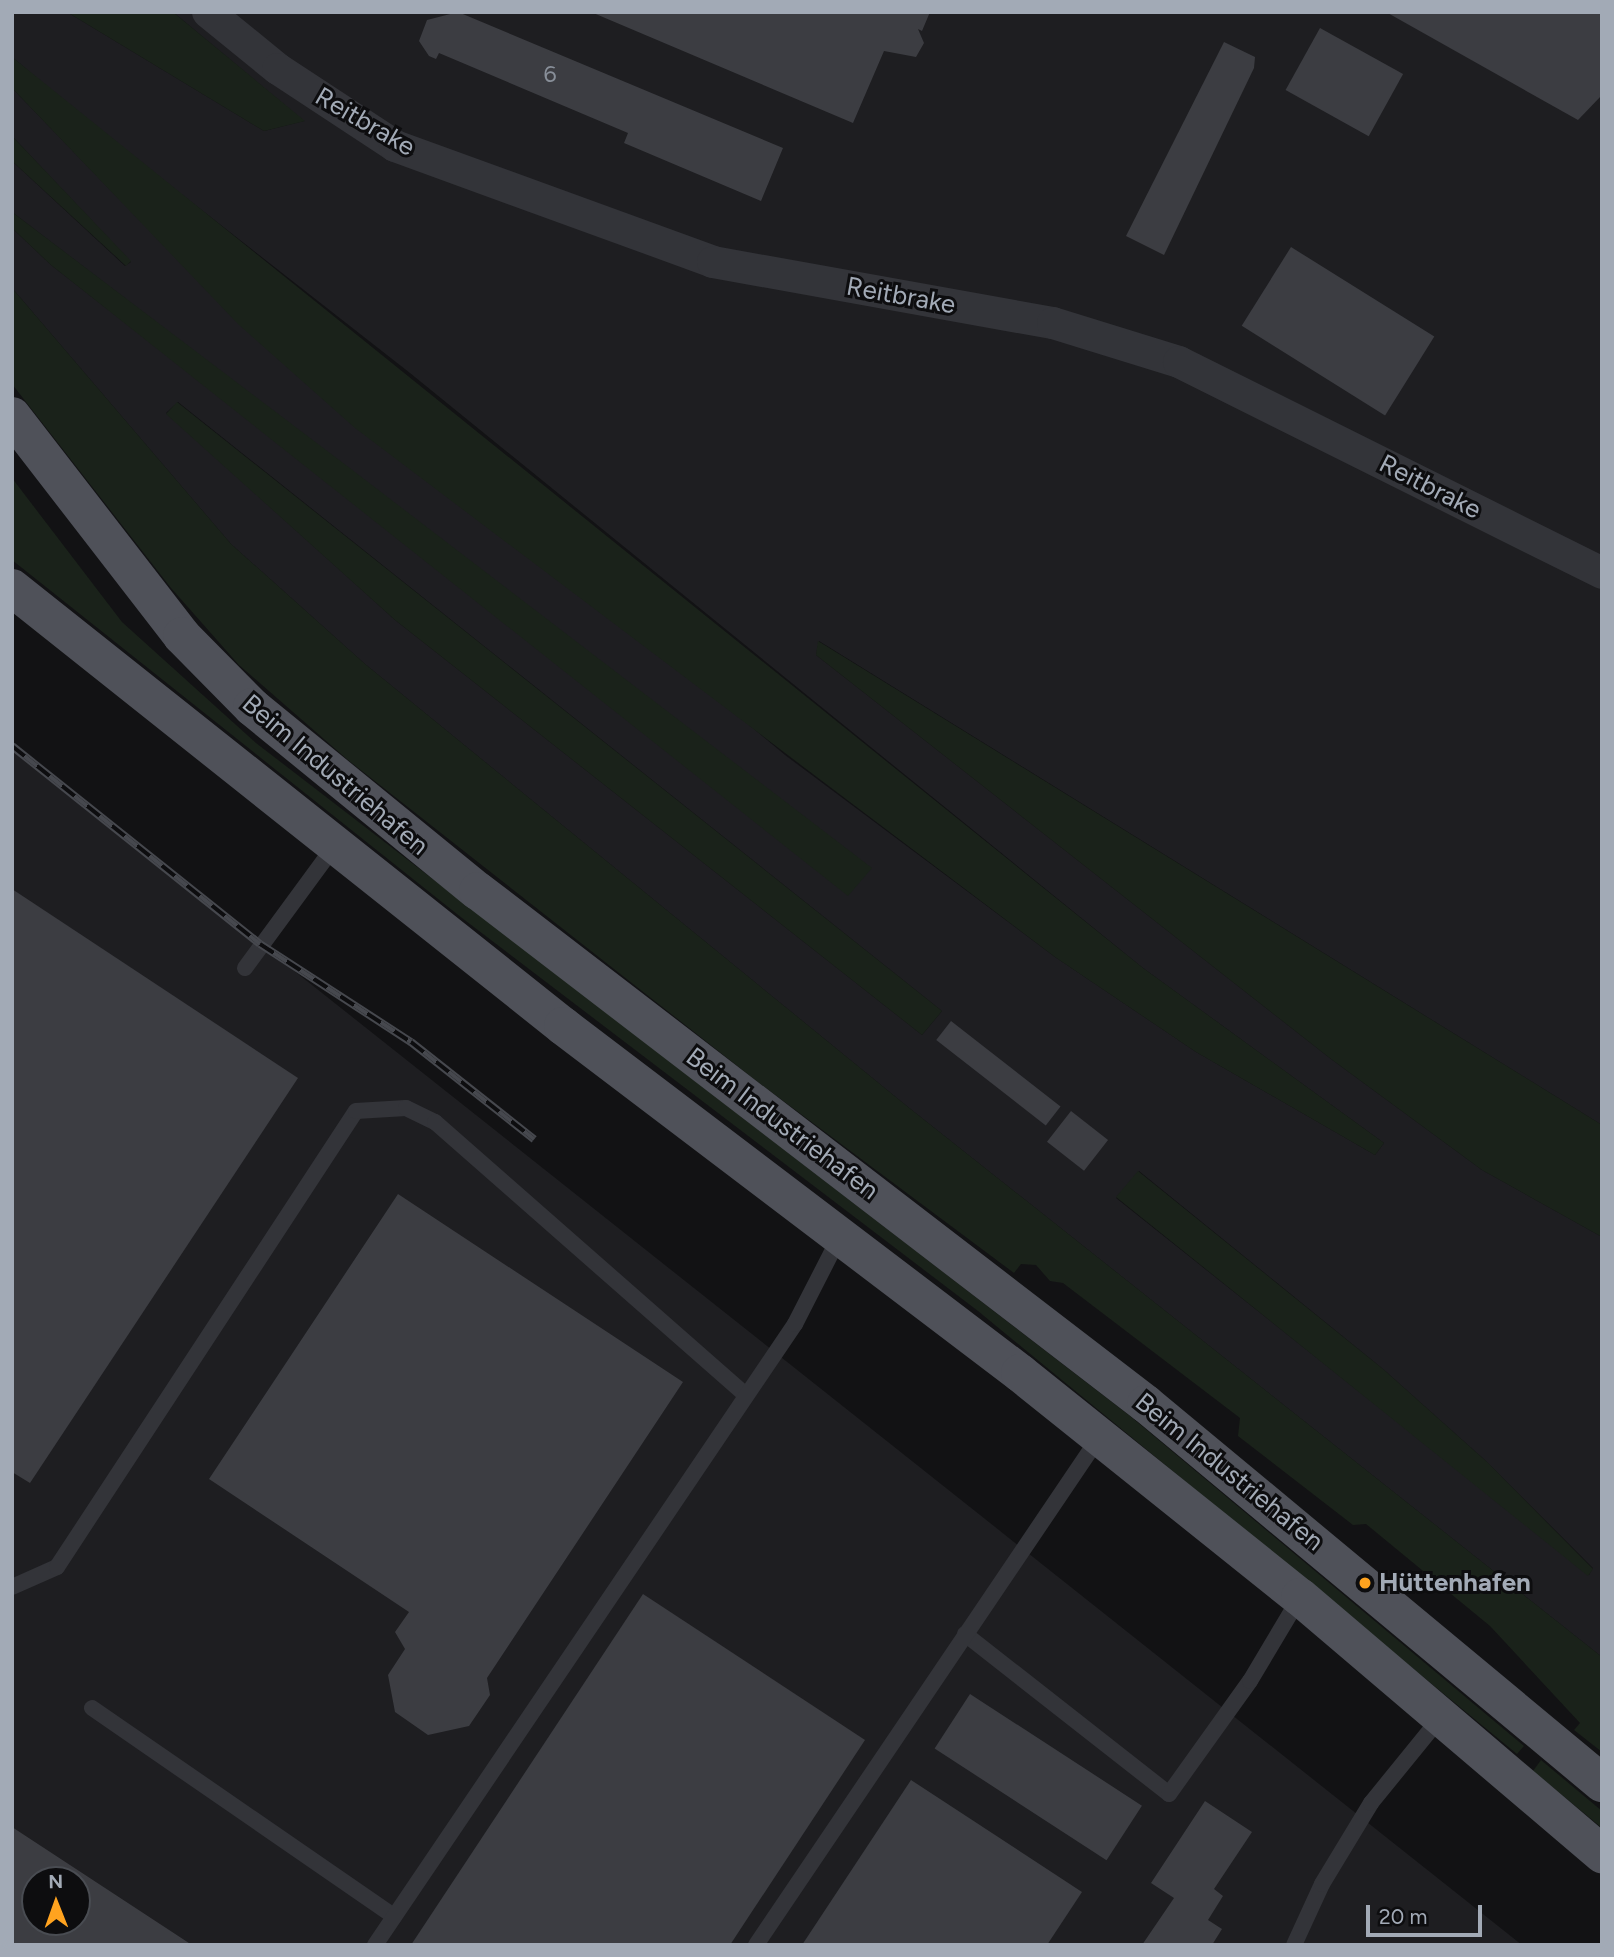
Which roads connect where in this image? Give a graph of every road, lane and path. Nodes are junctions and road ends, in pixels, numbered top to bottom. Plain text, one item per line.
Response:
1 (208, 12) edge
2 (12, 416) edge
3 (1602, 573) edge
4 (12, 588) edge
5 (334, 847) junction
6 (245, 968) dead end
7 (841, 1233) junction
8 (746, 1395) junction
9 (1100, 1436) junction
10 (12, 1587) edge
11 (1300, 1597) junction
12 (965, 1634) junction
13 (92, 1708) dead end
14 (1441, 1717) junction
15 (1602, 1783) edge
16 (1602, 1854) edge
17 (394, 1916) junction
18 (375, 1945) edge
19 (756, 1945) edge
20 (1293, 1945) edge

1 - 3 street, Reitbrake
2 - 15 main road, Beim Industriehafen
4 - 5 main road, Beim Industriehafen
5 - 6 lane
5 - 7 main road, Beim Industriehafen
7 - 8 lane
7 - 9 main road, Beim Industriehafen
8 - 10 lane
8 - 17 lane
9 - 11 main road, Beim Industriehafen
9 - 12 lane
11 - 12 lane
11 - 14 main road, Beim Industriehafen
12 - 19 lane
13 - 17 lane
14 - 16 main road, Beim Industriehafen
14 - 20 lane
17 - 18 lane

